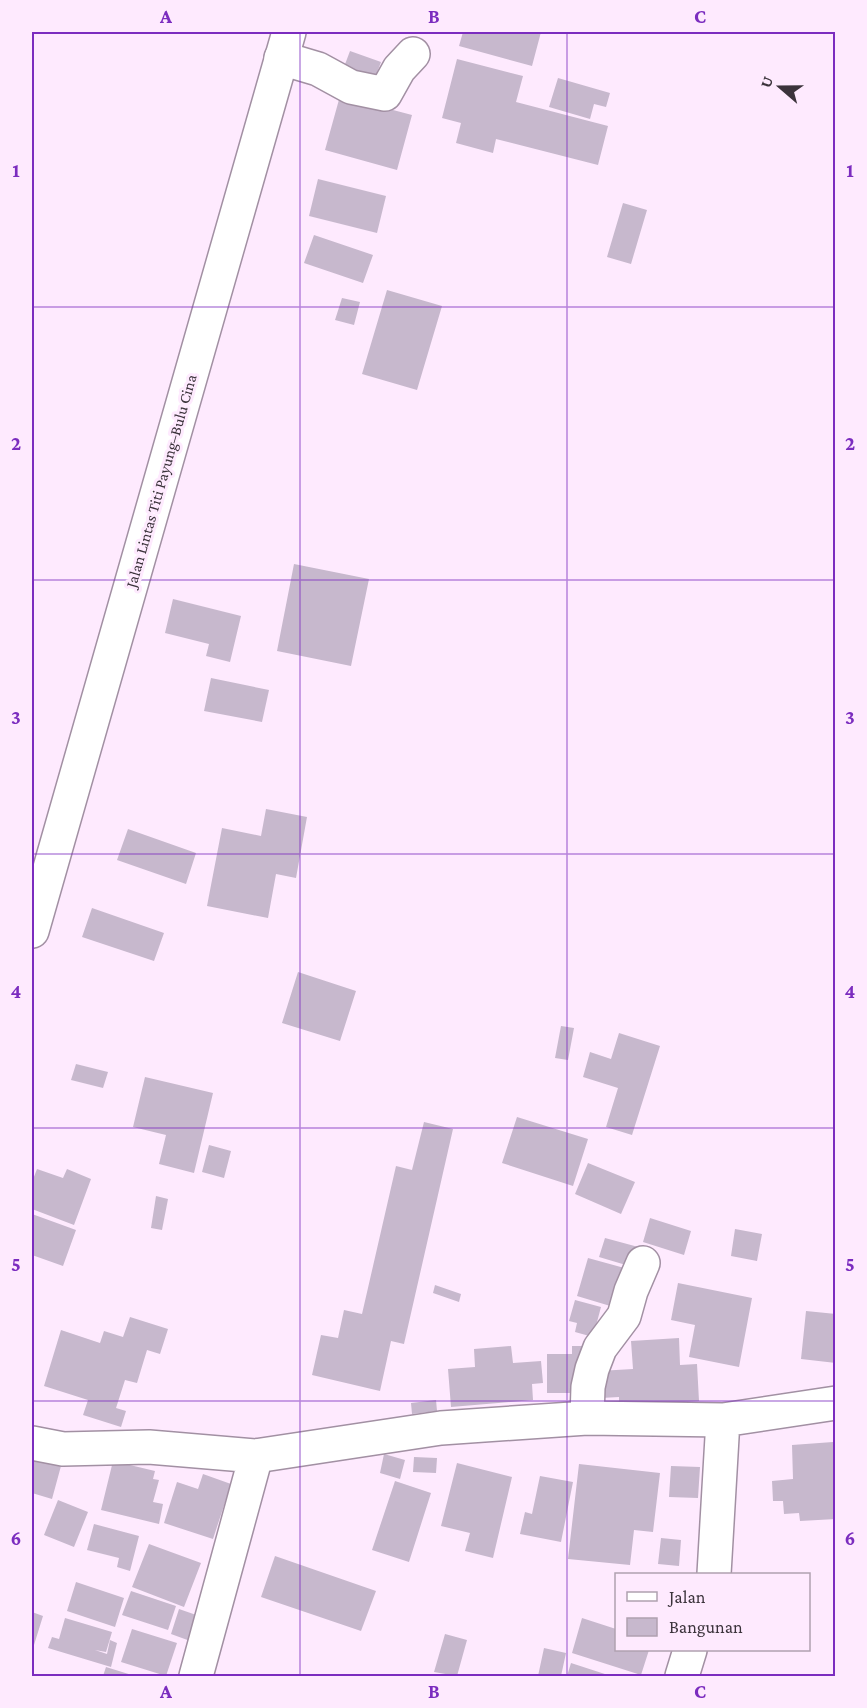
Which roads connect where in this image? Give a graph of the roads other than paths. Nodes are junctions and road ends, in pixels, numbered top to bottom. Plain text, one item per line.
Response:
1 (285, 45) edge
2 (413, 54) dead end
3 (32, 931) edge
4 (643, 1263) dead end
5 (836, 1403) edge
6 (587, 1418) junction
7 (723, 1420) junction
8 (32, 1443) edge
9 (256, 1456) junction
10 (714, 1573) edge
11 (690, 1651) edge
12 (196, 1677) edge
13 (682, 1677) edge

1 - 2 street
1 - 3 street, Jalan Lintas Titi Payung–Bulu Cina
4 - 6 street
5 - 7 street
6 - 7 street
6 - 9 street
7 - 10 street
8 - 9 street
9 - 12 street
11 - 13 street

